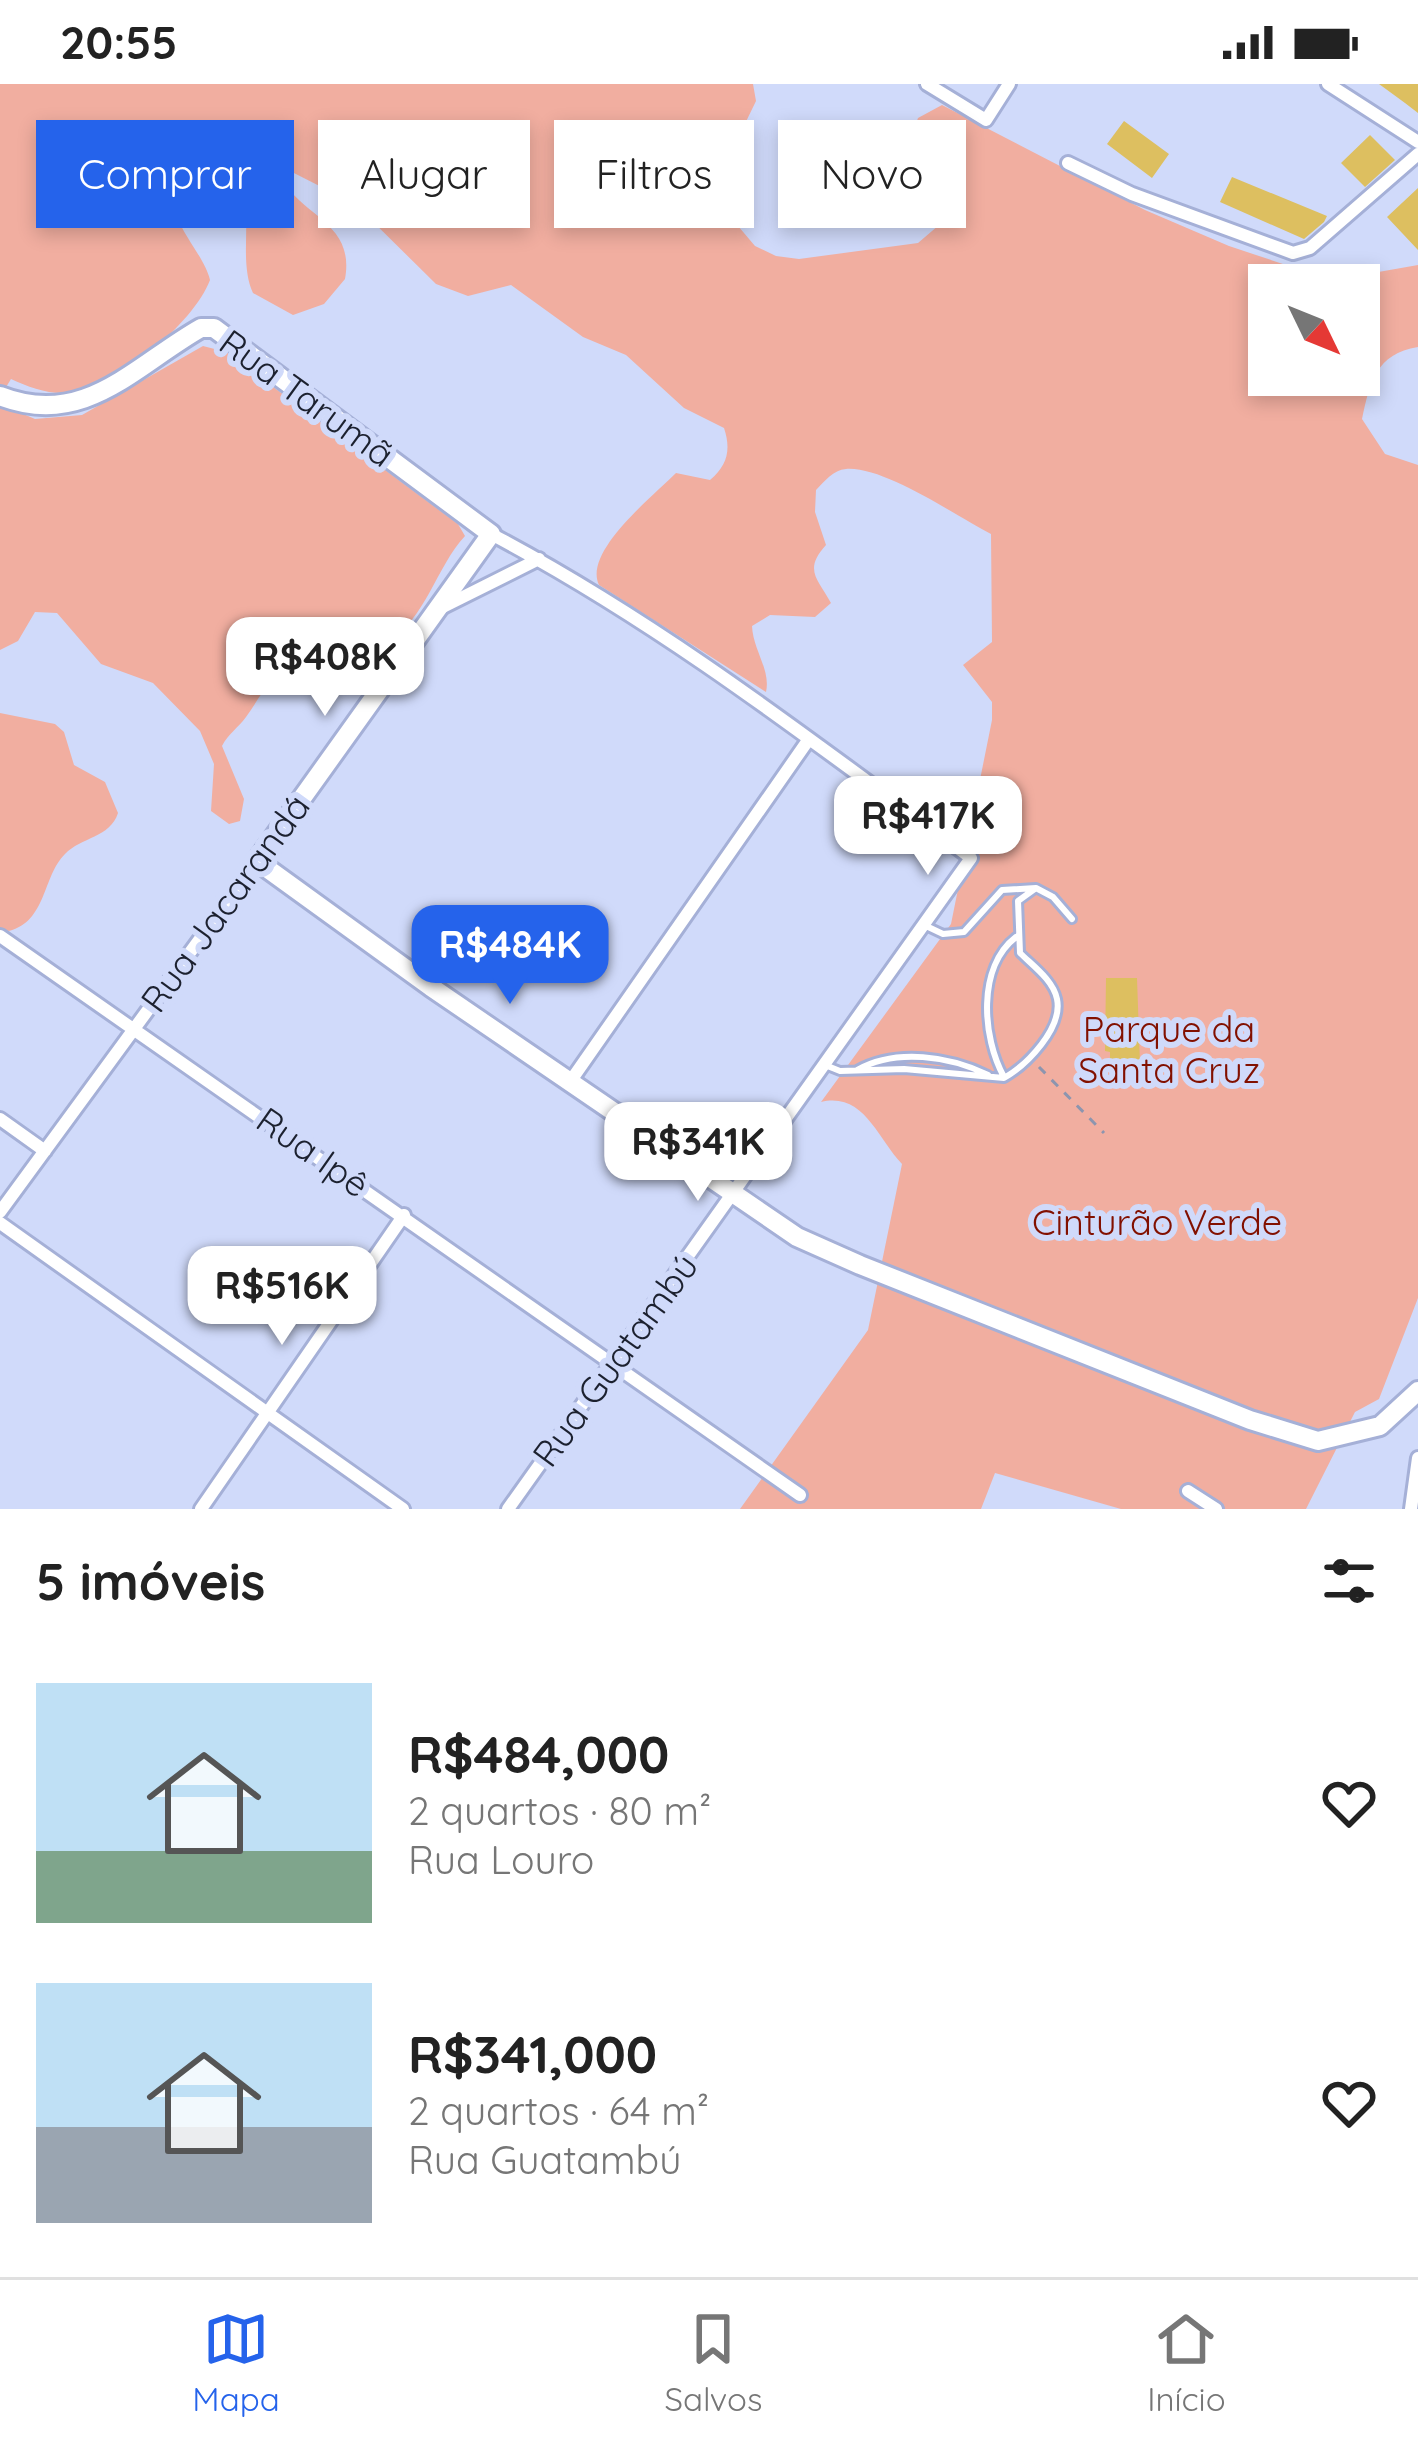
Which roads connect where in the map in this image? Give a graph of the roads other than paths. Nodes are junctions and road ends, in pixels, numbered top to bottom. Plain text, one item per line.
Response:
1 (927, 84) edge
2 (1009, 84) edge
3 (1328, 84) edge
4 (1418, 142) edge
5 (1418, 154) edge
6 (1068, 163) dead end
7 (0, 396) edge
8 (491, 534) junction
9 (538, 559) junction
10 (436, 610) junction
11 (809, 739) junction
12 (971, 858) joint
13 (257, 861) junction
14 (1036, 888) junction
15 (1072, 919) dead end
16 (924, 925) junction
17 (0, 936) edge
18 (1016, 937) junction
19 (134, 1029) junction
20 (825, 1065) junction
21 (854, 1072) junction
22 (994, 1078) junction
23 (1004, 1078) junction
24 (572, 1079) junction
25 (0, 1119) edge
26 (45, 1151) junction
27 (734, 1195) junction
28 (0, 1213) edge
29 (404, 1215) junction
30 (0, 1222) edge
31 (611, 1362) junction
32 (1418, 1391) edge
33 (267, 1410) junction
34 (1418, 1458) edge
35 (1189, 1491) dead end
36 (800, 1496) dead end
37 (201, 1509) edge
38 (403, 1509) edge
39 (508, 1509) edge
40 (1216, 1509) edge
41 (1411, 1509) edge

1 - 2 street
3 - 4 street
5 - 6 street
7 - 8 street, Rua Tarumã
8 - 9 street, Rua Tarumã
8 - 10 street, Rua Jacarandá
9 - 10 street
9 - 11 street, Rua Tarumã
10 - 13 street, Rua Jacarandá
11 - 12 street, Rua Tarumã
11 - 24 street
12 - 16 street, Rua Guatambú
13 - 19 street, Rua Jacarandá
13 - 24 street
14 - 15 lane
14 - 16 lane
14 - 18 lane
16 - 20 street, Rua Guatambú
17 - 19 street, Rua Ipê
18 - 23 lane
18 - 23 lane
19 - 26 street, Rua Jacarandá
19 - 29 street, Rua Ipê
20 - 21 lane
20 - 27 street, Rua Guatambú
21 - 22 lane
21 - 22 lane
22 - 23 lane
24 - 27 street
25 - 26 street
26 - 28 street, Rua Jacarandá
27 - 31 street, Rua Guatambú
27 - 32 street
29 - 31 street, Rua Ipê
29 - 33 street
30 - 33 street
31 - 36 street, Rua Ipê
31 - 39 street, Rua Guatambú
33 - 37 street
33 - 38 street
34 - 41 street
35 - 40 street

